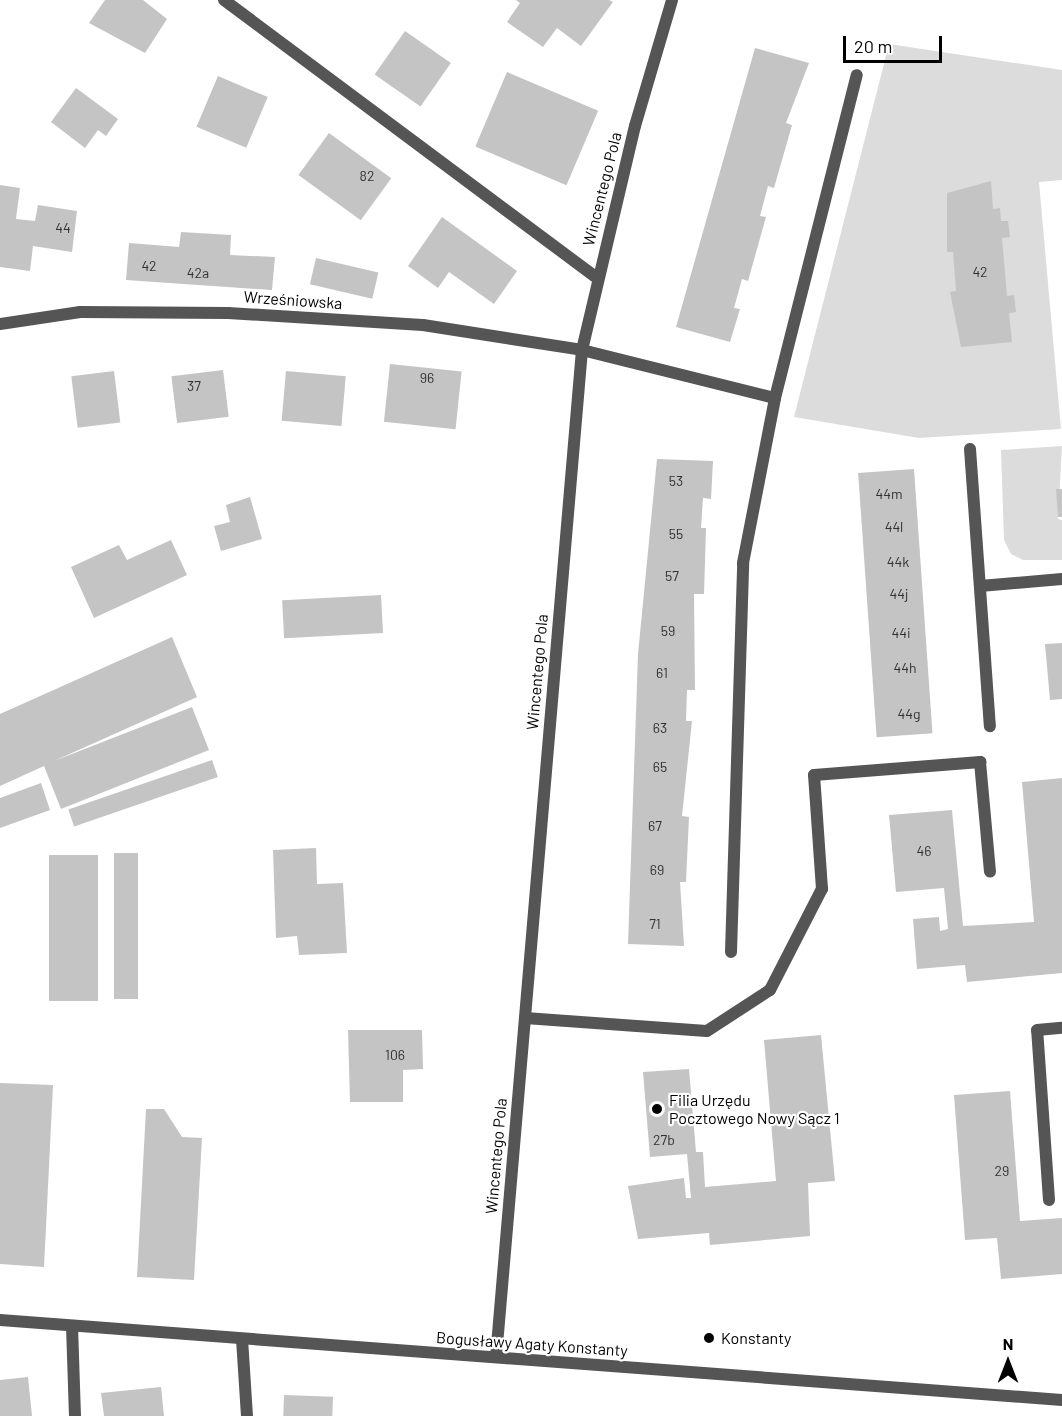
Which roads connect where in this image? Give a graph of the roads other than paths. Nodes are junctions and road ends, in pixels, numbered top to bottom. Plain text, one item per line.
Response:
1 (224, 0) edge
2 (672, 0) edge
3 (857, 75) dead end
4 (597, 278) junction
5 (0, 324) edge
6 (582, 351) junction
7 (775, 398) junction
8 (970, 449) dead end
9 (1062, 579) edge
10 (980, 586) junction
11 (990, 726) dead end
12 (990, 872) dead end
13 (731, 952) dead end
14 (525, 1018) junction
15 (1062, 1028) edge
16 (1048, 1200) dead end
17 (0, 1320) edge
18 (72, 1326) junction
19 (242, 1339) junction
20 (496, 1358) junction
21 (1062, 1400) edge
22 (75, 1416) edge
23 (247, 1416) edge

1 - 4 street
2 - 4 street, Wincentego Pola
3 - 7 street
4 - 6 street, Wincentego Pola
5 - 6 street, Wrześniowska
6 - 7 street, Wrześniowska
6 - 14 street, Wincentego Pola
7 - 13 street
8 - 10 street
9 - 10 street
10 - 11 street
12 - 14 street
14 - 20 street, Wincentego Pola
15 - 16 street
17 - 18 street, Bogusławy Agaty Konstanty
18 - 19 street, Bogusławy Agaty Konstanty
18 - 22 street
19 - 20 street, Bogusławy Agaty Konstanty
19 - 23 street
20 - 21 street, Bogusławy Agaty Konstanty

